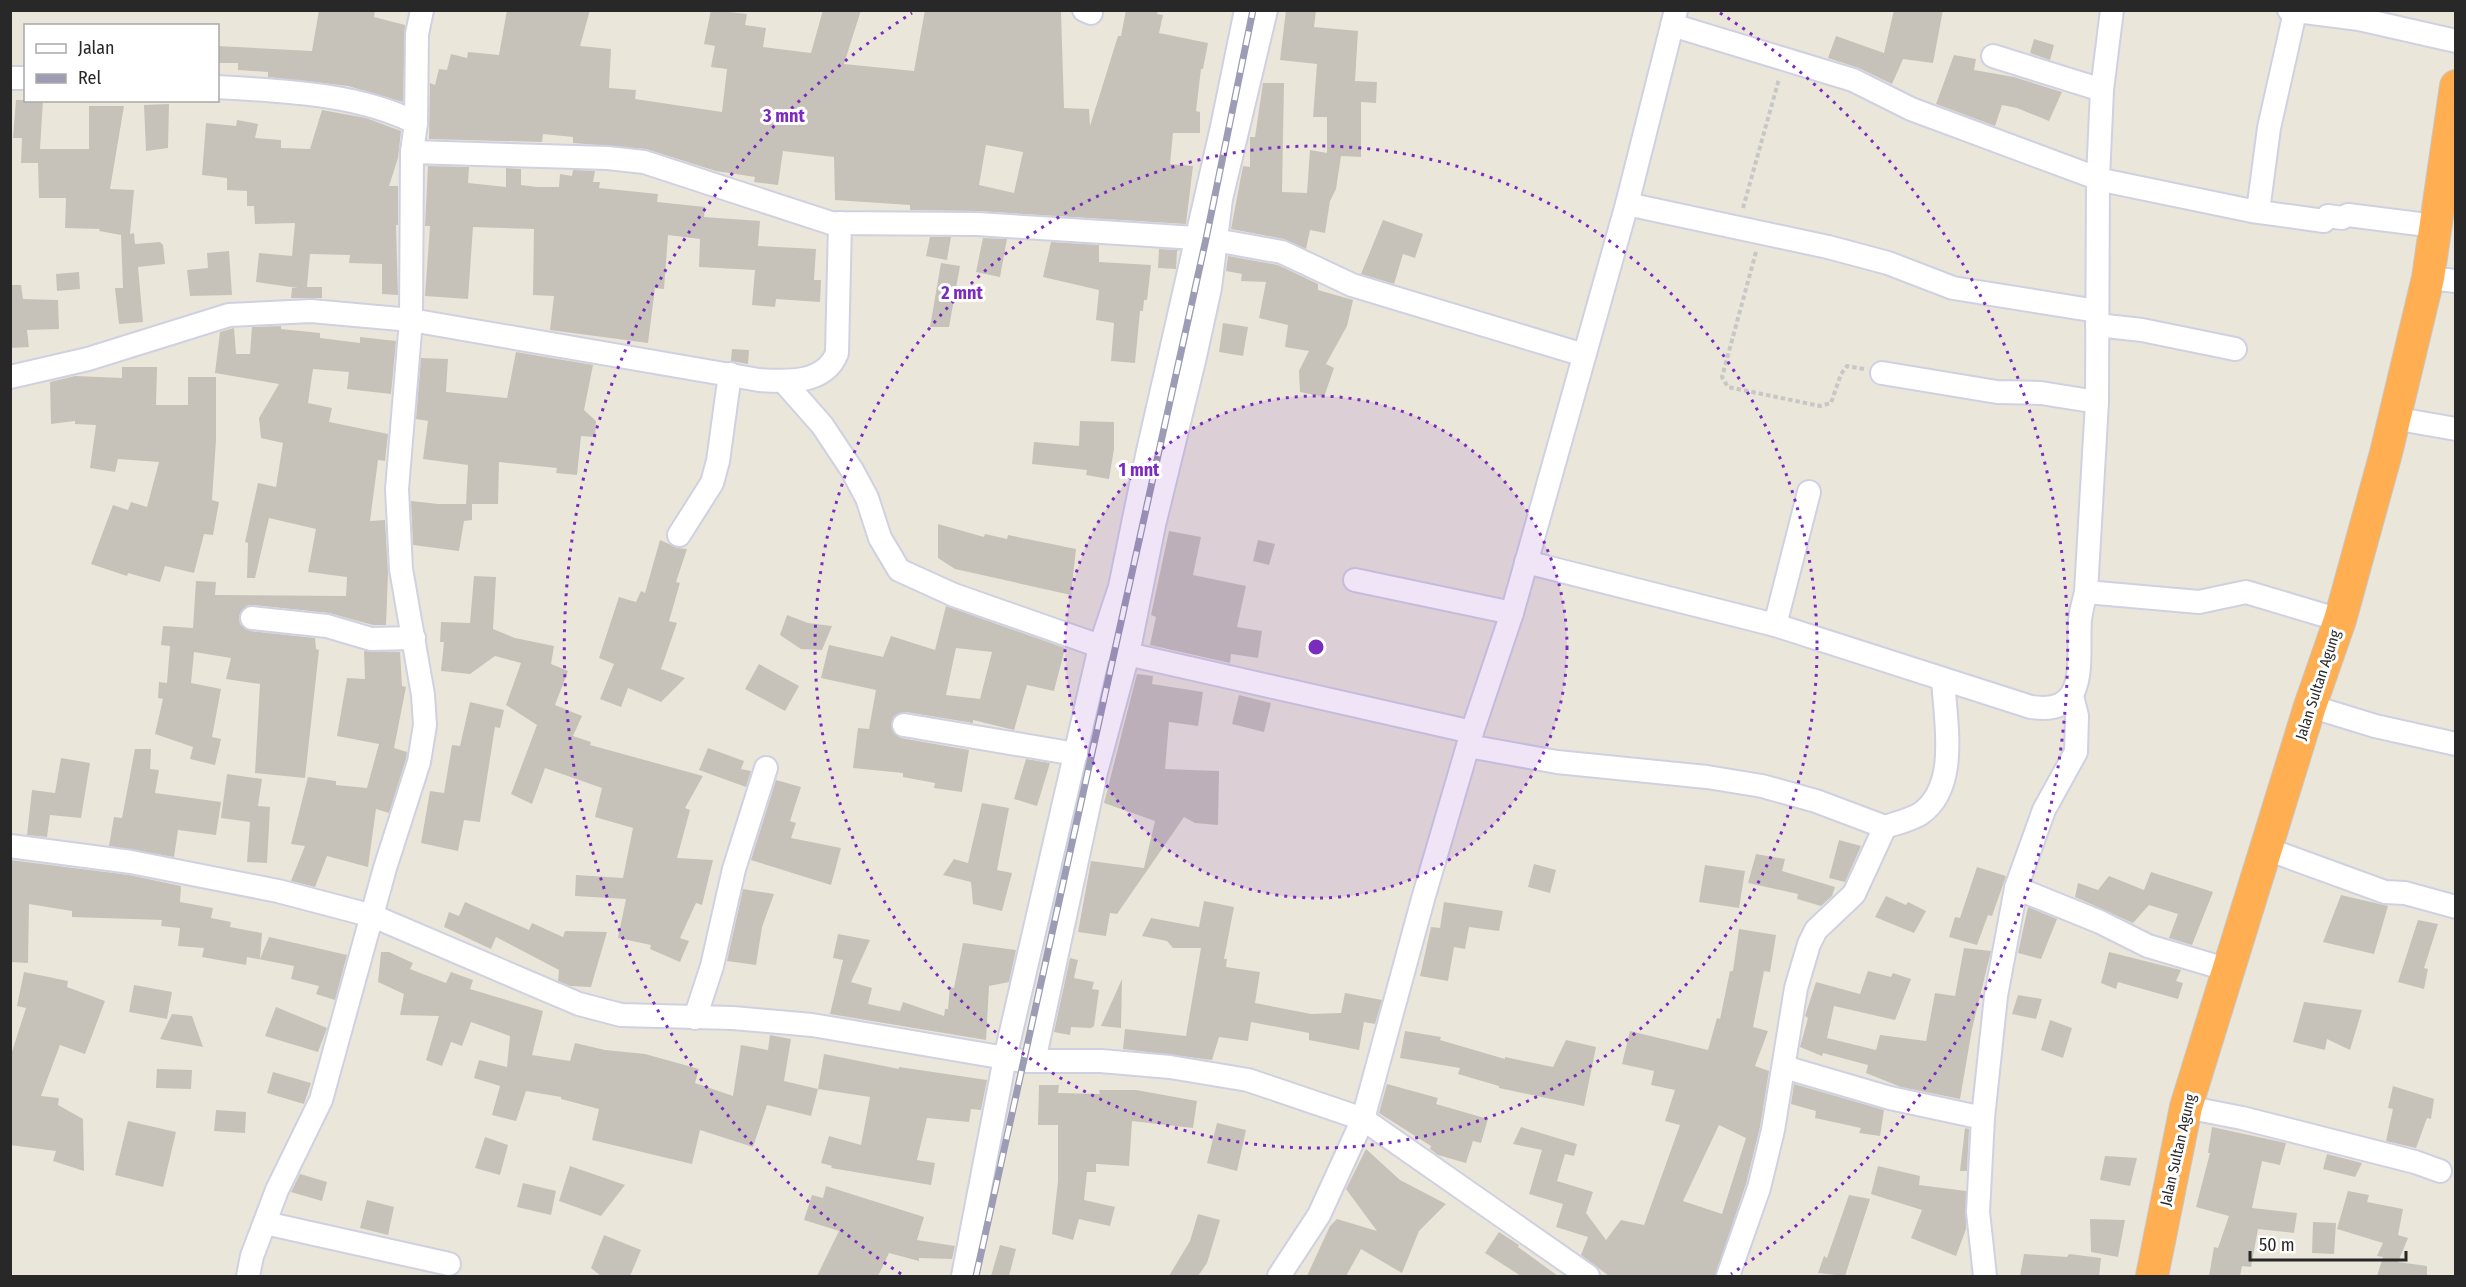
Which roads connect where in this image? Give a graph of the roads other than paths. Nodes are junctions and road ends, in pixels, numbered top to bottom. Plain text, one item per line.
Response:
1 (422, 10) edge
2 (1246, 10) edge
3 (1266, 10) edge
4 (2112, 10) edge
5 (2292, 11) edge
6 (1674, 18) edge
7 (2456, 41) edge
8 (1993, 56) dead end
9 (2456, 86) edge
10 (219, 87) edge
11 (2102, 90) junction
12 (416, 123) junction
13 (412, 152) junction
14 (2105, 181) junction
15 (2448, 187) edge
16 (1627, 204) junction
17 (2258, 211) junction
18 (840, 223) junction
19 (2435, 226) junction
20 (1206, 239) junction
21 (2442, 280) edge
22 (411, 320) junction
23 (2103, 322) junction
24 (2235, 349) dead end
25 (1584, 355) junction
26 (1882, 373) road end
27 (730, 374) junction
28 (10, 377) edge
29 (784, 382) junction
30 (2097, 402) junction
31 (2394, 418) junction
32 (2456, 429) edge
33 (1809, 492) dead end
34 (679, 535) dead end
35 (1526, 562) junction
36 (1355, 580) dead end
37 (2095, 593) junction
38 (1512, 613) junction
39 (252, 618) dead end
40 (2340, 620) junction
41 (1775, 626) junction
42 (414, 638) junction
43 (1100, 647) junction
44 (1128, 654) junction
45 (1943, 679) junction
46 (2072, 696) junction
47 (2310, 706) junction
48 (904, 724) dead end
49 (1470, 739) junction
50 (2456, 744) edge
51 (1076, 754) junction
52 (766, 768) dead end
53 (1886, 827) junction
54 (10, 846) edge
55 (2267, 849) junction
56 (2021, 890) junction
57 (2456, 907) edge
58 (373, 916) junction
59 (2229, 970) junction
60 (695, 1018) junction
61 (1005, 1058) junction
62 (1034, 1061) junction
63 (1784, 1067) junction
64 (2186, 1107) junction
65 (1983, 1118) junction
66 (1363, 1119) junction
67 (2440, 1171) dead end
68 (265, 1223) junction
69 (449, 1264) dead end
70 (248, 1276) edge
71 (963, 1276) edge
72 (1279, 1276) edge
73 (1588, 1276) edge
74 (1728, 1276) edge
75 (1985, 1276) edge
76 (2152, 1276) edge

1 - 12 street
2 - 20 street
3 - 20 street
4 - 11 street
5 - 7 street
5 - 17 street
6 - 14 street
6 - 16 street
8 - 11 street
9 - 15 highway, Jalan Sultan Agung
10 - 12 street
11 - 14 street
12 - 13 street
13 - 18 street
13 - 22 street
14 - 17 street
14 - 23 street
15 - 19 highway, Jalan Sultan Agung
16 - 23 street
16 - 25 street
17 - 19 street
18 - 20 street
18 - 29 street
19 - 21 highway, Jalan Sultan Agung
20 - 25 street
20 - 43 street
20 - 44 street
21 - 31 highway, Jalan Sultan Agung
22 - 27 street
22 - 28 street
22 - 42 street
23 - 24 street
23 - 30 street
25 - 35 street
26 - 30 street
27 - 29 street
27 - 34 street
29 - 43 street
30 - 37 street
31 - 32 street
31 - 40 highway, Jalan Sultan Agung
33 - 41 street
35 - 38 street
35 - 41 street
36 - 38 street
37 - 40 street
37 - 46 street
38 - 49 street
39 - 42 street
40 - 47 highway, Jalan Sultan Agung
41 - 45 street
42 - 58 street
43 - 44 street
43 - 51 street
44 - 49 street
44 - 62 street
45 - 46 street
45 - 53 street
46 - 56 street
47 - 50 street
47 - 55 highway, Jalan Sultan Agung
48 - 51 street
49 - 53 street
49 - 66 street
51 - 61 street
52 - 60 street
53 - 63 street
54 - 58 street
55 - 57 street
55 - 59 highway, Jalan Sultan Agung
56 - 59 street
56 - 65 street
58 - 60 street
58 - 68 street
59 - 64 highway, Jalan Sultan Agung
60 - 61 street
61 - 62 street
61 - 71 street
62 - 66 street
63 - 65 street
63 - 74 street
64 - 67 street
64 - 76 highway, Jalan Sultan Agung
65 - 75 street
66 - 72 street
66 - 73 street
68 - 69 street
68 - 70 street

